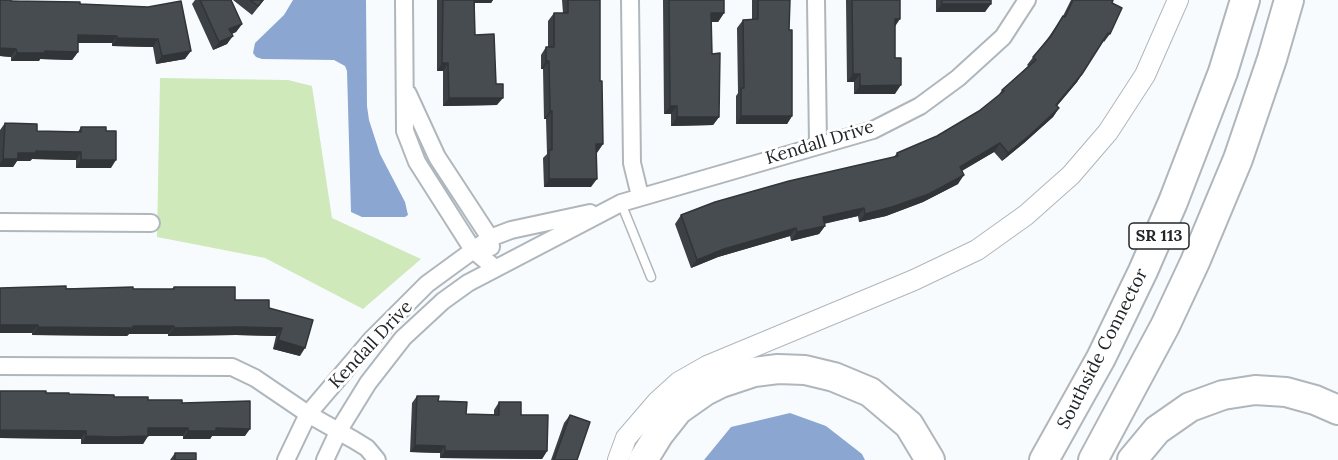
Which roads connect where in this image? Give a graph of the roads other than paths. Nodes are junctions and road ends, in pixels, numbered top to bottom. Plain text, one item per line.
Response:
1 (404, 0) edge
2 (630, 0) edge
3 (816, 0) edge
4 (1027, 0) edge
5 (1178, 0) edge
6 (1289, 0) edge
7 (1298, 0) edge
8 (1243, 4) edge
9 (1272, 59) junction
10 (405, 86) junction
11 (818, 144) junction
12 (640, 196) junction
13 (618, 206) junction
14 (0, 222) edge
15 (151, 223) dead end
16 (490, 238) junction
17 (473, 250) junction
18 (495, 268) junction
19 (651, 276) dead end
20 (0, 366) edge
21 (1338, 410) edge
22 (308, 414) junction
23 (339, 430) junction
24 (286, 460) edge
25 (325, 460) edge
26 (377, 460) edge
27 (618, 460) edge
28 (643, 460) edge
29 (930, 460) edge
30 (1044, 460) edge
31 (1093, 460) edge
32 (1132, 460) edge

1 - 10 street
2 - 12 street
3 - 11 street
4 - 11 street, Kendall Drive
5 - 27 street
6 - 9 highway, SR 113
7 - 9 highway
8 - 30 highway, Southside Connector / SR 113
9 - 31 highway, SR 113
10 - 16 street
10 - 17 street
11 - 12 street, Kendall Drive
12 - 13 street, Kendall Drive
13 - 16 street, Kendall Drive
13 - 18 street, Kendall Drive
13 - 19 lane
14 - 15 street
16 - 17 street, Kendall Drive
16 - 18 street
17 - 18 street
17 - 22 street, Kendall Drive
18 - 23 street, Kendall Drive
20 - 22 street
21 - 32 highway
22 - 23 street
22 - 24 street, Kendall Drive
23 - 25 street, Kendall Drive
23 - 26 street
28 - 29 highway

